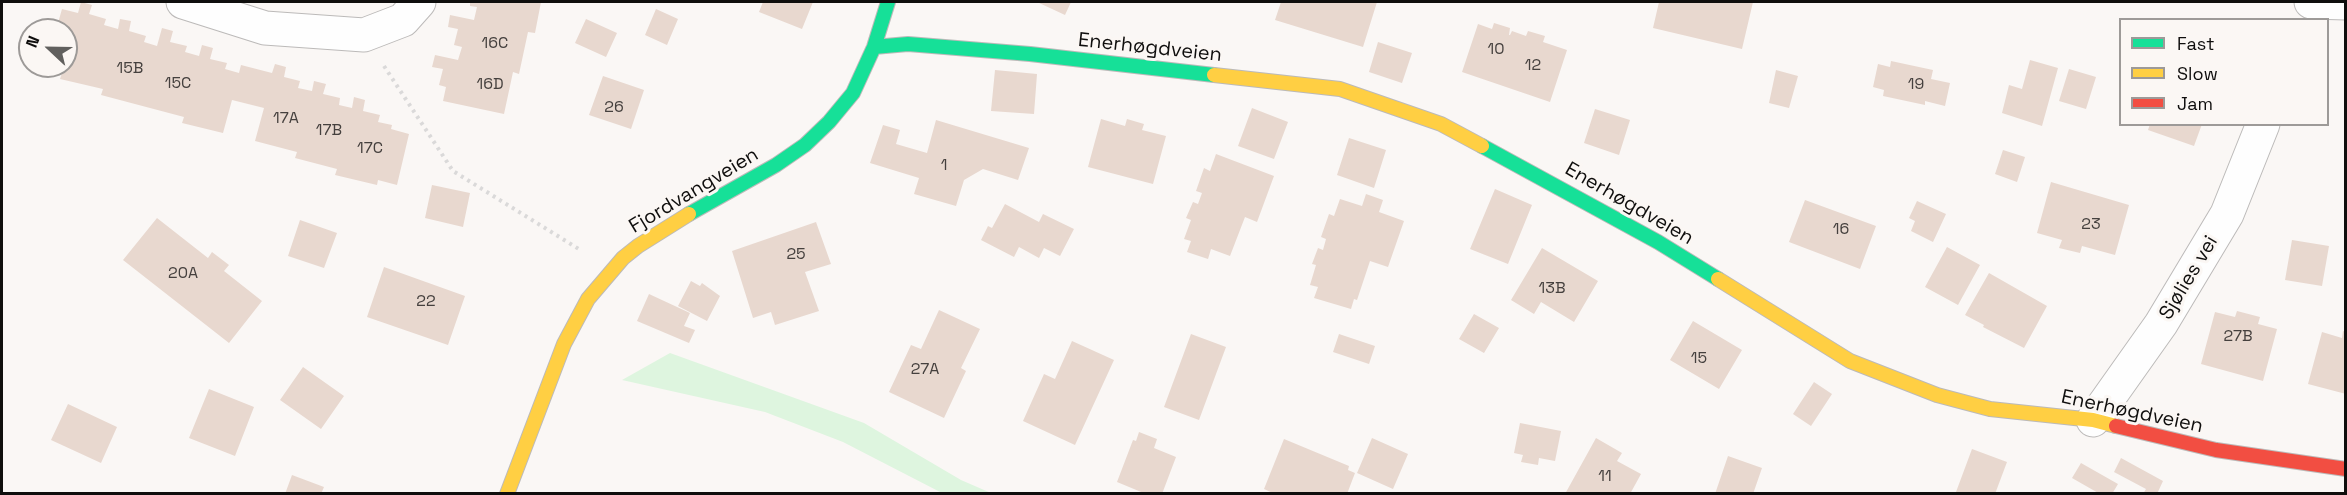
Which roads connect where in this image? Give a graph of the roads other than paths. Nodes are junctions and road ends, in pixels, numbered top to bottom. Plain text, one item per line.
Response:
1 (183, 2) edge
2 (419, 2) edge
3 (888, 2) edge
4 (2309, 2) edge
5 (2346, 3) edge
6 (2302, 18) edge
7 (874, 47) junction
8 (2262, 126) edge
9 (2093, 420) junction
10 (2346, 469) edge
11 (507, 494) edge

1 - 2 street
3 - 7 street, Fjordvangveien
4 - 5 street
4 - 6 street
7 - 9 street, Enerhøgdveien
7 - 11 street, Fjordvangveien
8 - 9 street, Sjølies vei
9 - 10 street, Enerhøgdveien

